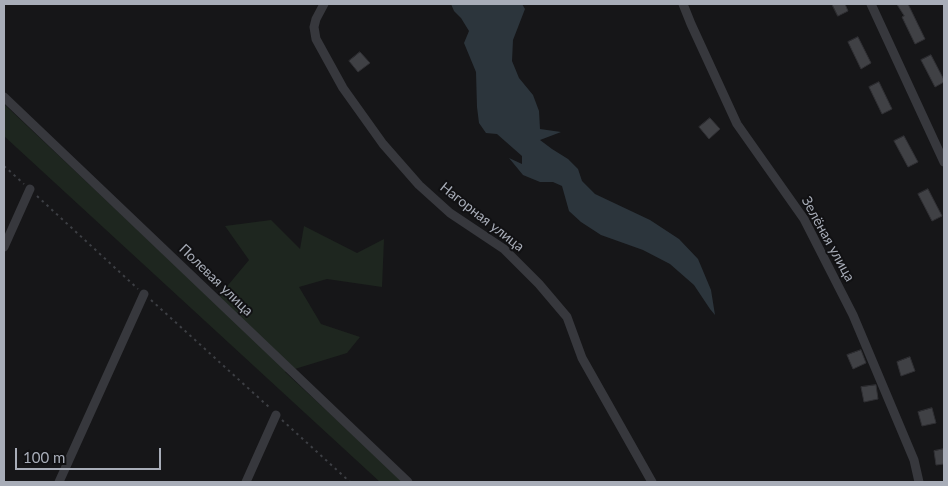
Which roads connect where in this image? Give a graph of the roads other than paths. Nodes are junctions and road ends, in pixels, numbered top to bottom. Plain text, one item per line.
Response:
1 (324, 4) edge
2 (683, 4) edge
3 (871, 4) edge
4 (4, 97) edge
5 (944, 162) edge
6 (30, 189) road end
7 (4, 247) edge
8 (144, 294) road end
9 (276, 415) road end
10 (59, 482) edge
11 (246, 482) edge
12 (408, 482) edge
13 (652, 482) edge
14 (919, 482) edge

1 - 13 street, Нагорная улица
2 - 14 street, Зелёная улица
3 - 5 street
4 - 12 street, Полевая улица
6 - 7 street
8 - 10 street
9 - 11 street

